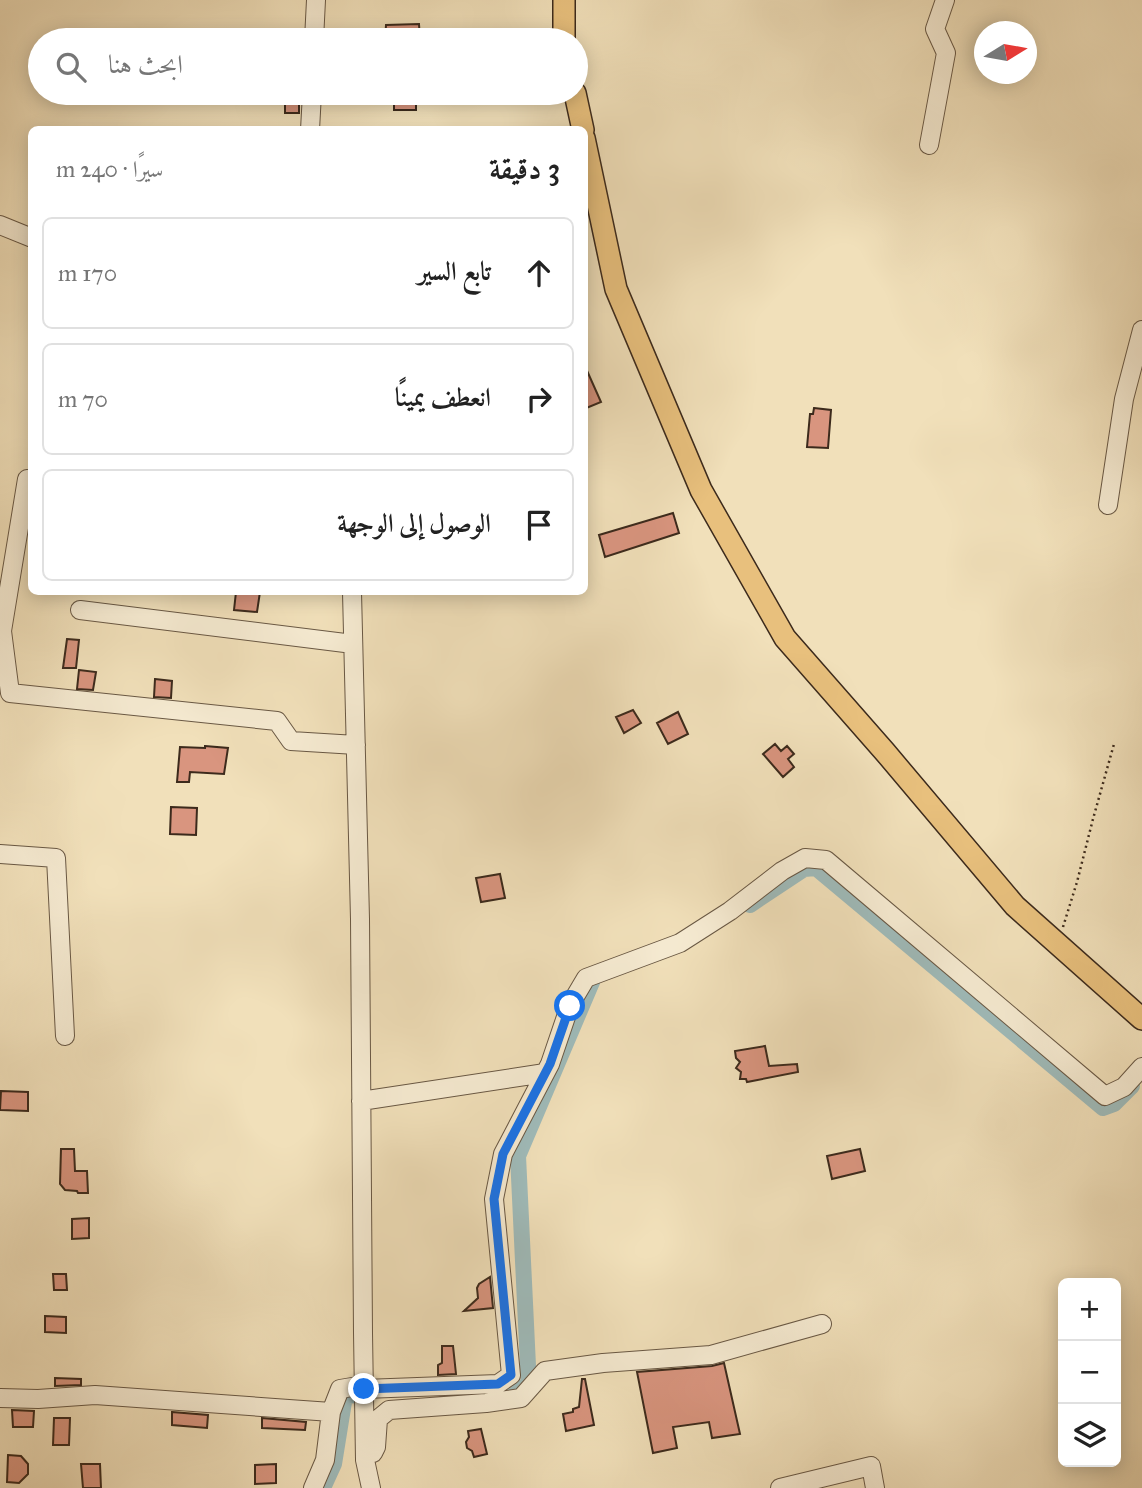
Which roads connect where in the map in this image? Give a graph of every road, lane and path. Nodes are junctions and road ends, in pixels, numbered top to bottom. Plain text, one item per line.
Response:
1 (316, 0) edge
2 (564, 0) edge
3 (945, 0) edge
4 (315, 28) edge
5 (564, 28) edge
6 (311, 105) edge
7 (578, 105) edge
8 (310, 126) edge
9 (582, 126) edge
10 (929, 145) dead end
11 (588, 157) edge
12 (0, 225) edge
13 (28, 236) edge
14 (1142, 330) edge
15 (27, 479) dead end
16 (1108, 505) dead end
17 (352, 595) edge
18 (80, 610) dead end
19 (1, 631) edge
20 (353, 644) junction
21 (1114, 744) dead end
22 (356, 746) junction
23 (0, 854) edge
24 (1060, 931) dead end
25 (1142, 1019) edge
26 (65, 1037) dead end
27 (1142, 1067) edge
28 (545, 1073) junction
29 (361, 1101) junction
30 (822, 1324) dead end
31 (364, 1387) junction
32 (0, 1398) edge
33 (331, 1412) junction
34 (367, 1469) junction
35 (313, 1488) edge
36 (371, 1488) edge
37 (780, 1488) edge
38 (875, 1488) edge

1 - 4 street
2 - 5 main road
3 - 10 street
6 - 8 street
7 - 9 main road
11 - 25 main road
12 - 13 street
14 - 16 street
15 - 19 street
17 - 20 street
18 - 20 street
19 - 22 street
20 - 22 street
21 - 24 path
22 - 29 street
23 - 26 street
27 - 28 street
28 - 29 street
28 - 31 street
29 - 31 street
30 - 34 street
31 - 33 street
31 - 34 street
32 - 33 street
33 - 35 street
34 - 36 street
37 - 38 street

